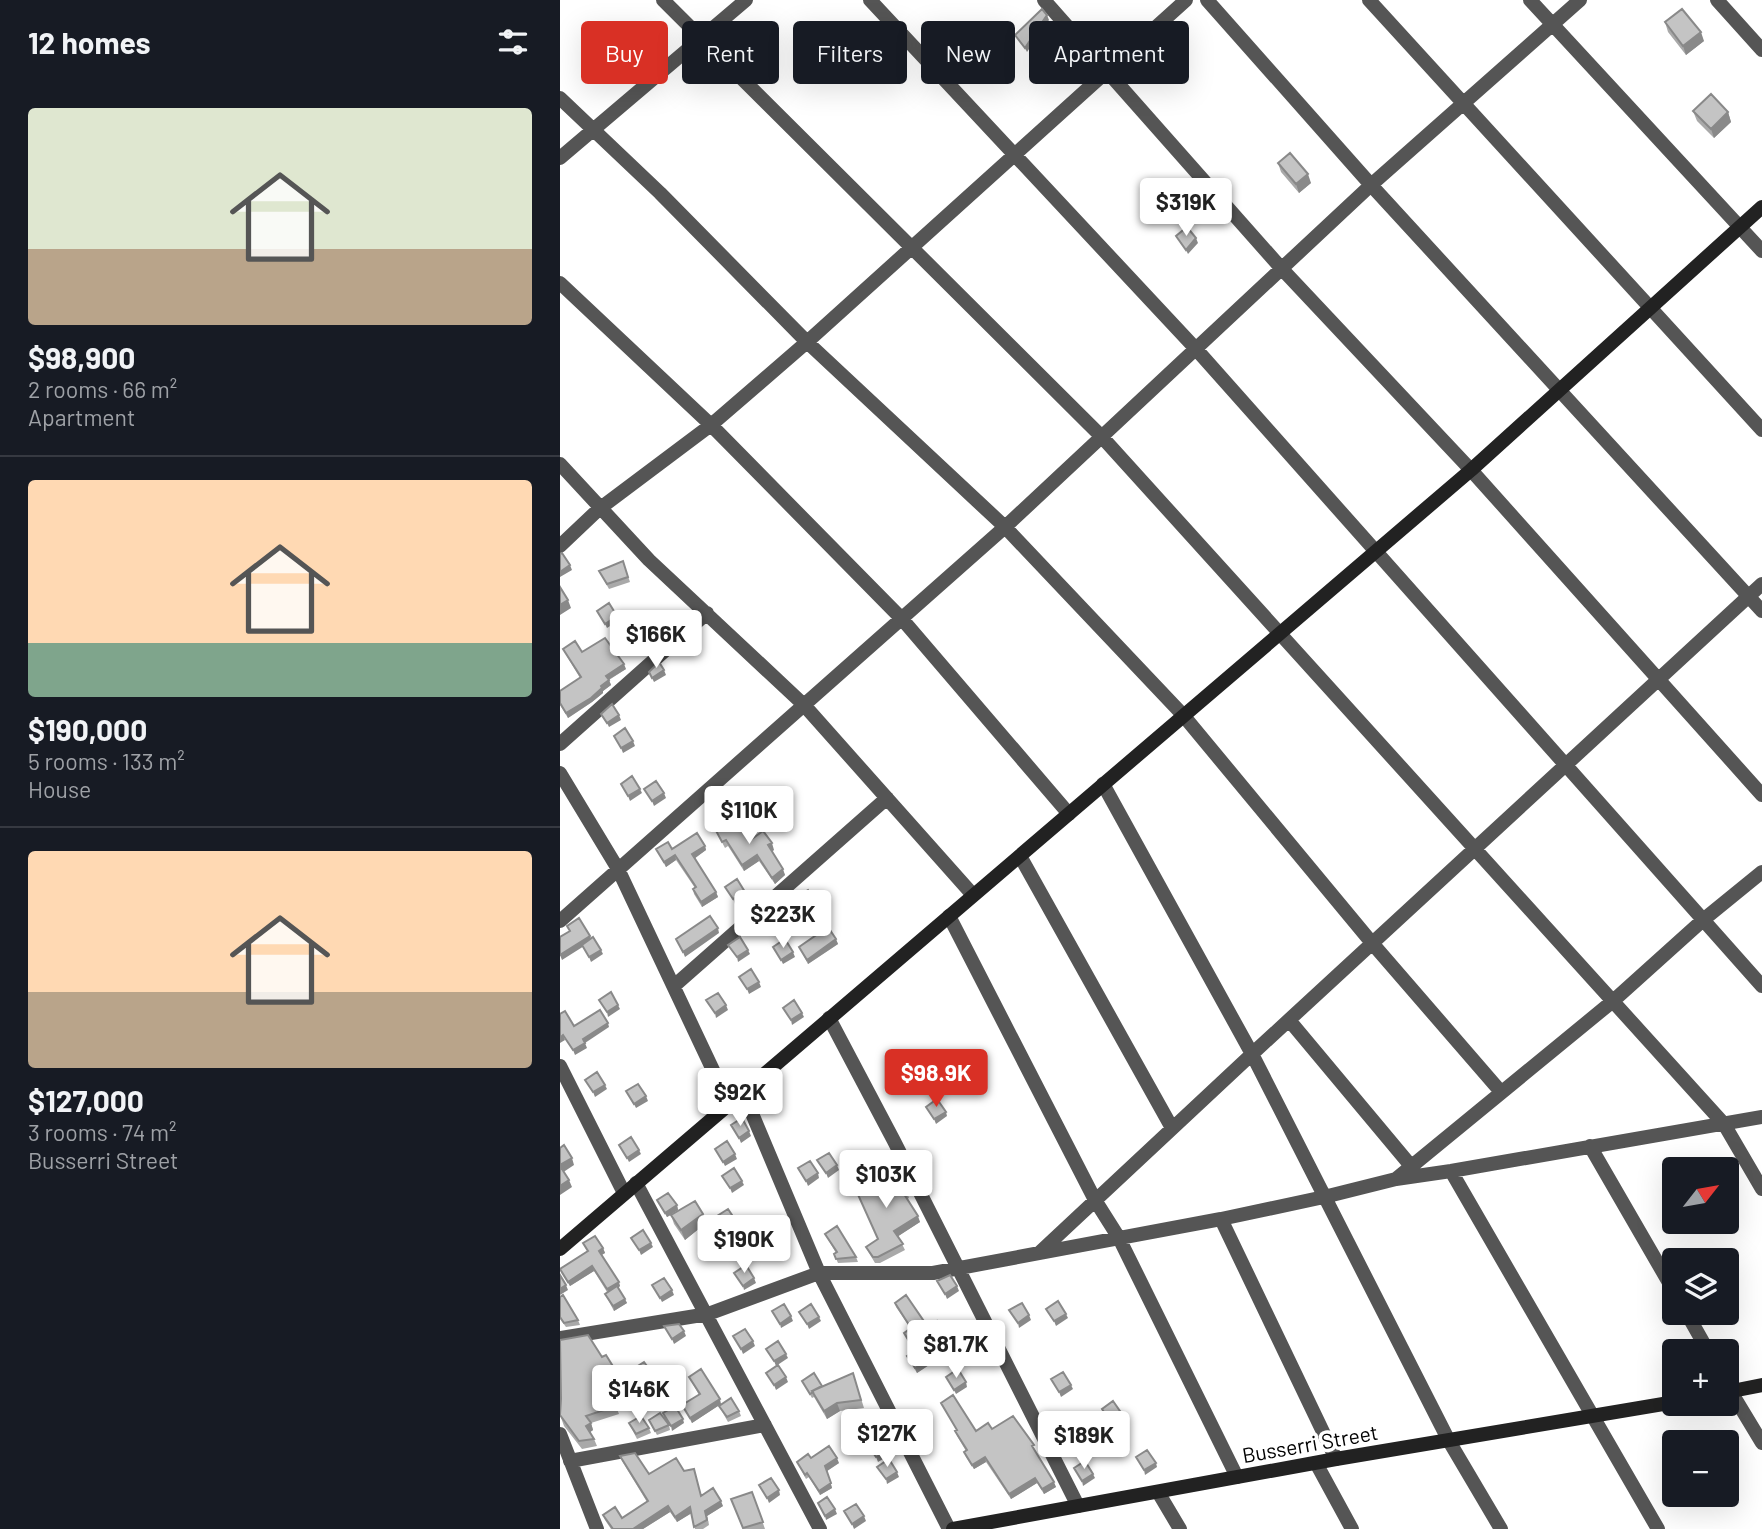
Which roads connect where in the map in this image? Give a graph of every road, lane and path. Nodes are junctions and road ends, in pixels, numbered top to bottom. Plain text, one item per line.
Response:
1 (663, 0) edge
2 (746, 0) edge
3 (870, 0) edge
4 (1044, 0) edge
5 (1186, 0) edge
6 (1207, 0) edge
7 (1369, 0) edge
8 (1530, 0) edge
9 (1580, 0) edge
10 (1717, 0) edge
11 (684, 21) edge
12 (721, 21) edge
13 (1063, 21) edge
14 (1163, 21) edge
15 (1553, 24) junction
16 (1762, 50) edge
17 (682, 54) edge
18 (747, 84) edge
19 (1093, 84) edge
20 (1119, 84) edge
21 (560, 98) edge
22 (1462, 104) junction
23 (594, 129) junction
24 (1015, 155) junction
25 (560, 158) edge
26 (1371, 185) junction
27 (1762, 207) edge
28 (1740, 227) junction
29 (912, 248) junction
30 (1762, 251) edge
31 (1282, 268) junction
32 (560, 282) edge
33 (1650, 308) junction
34 (807, 342) junction
35 (1196, 349) junction
36 (1560, 390) junction
37 (711, 425) junction
38 (1762, 430) edge
39 (1102, 437) junction
40 (560, 464) edge
41 (1471, 470) junction
42 (599, 509) junction
43 (1005, 527) junction
44 (560, 546) edge
45 (1376, 552) junction
46 (1762, 584) edge
47 (1749, 597) junction
48 (1762, 611) edge
49 (707, 613) junction
50 (902, 619) junction
51 (1280, 634) junction
52 (1658, 680) junction
53 (804, 705) junction
54 (1183, 715) junction
55 (560, 744) edge
56 (1565, 766) junction
57 (560, 773) edge
58 (1103, 784) junction
59 (1762, 795) edge
60 (887, 798) junction
61 (1069, 814) junction
62 (1475, 849) junction
63 (1020, 856) junction
64 (618, 869) junction
65 (1762, 872) edge
66 (973, 895) junction
67 (949, 916) junction
68 (1703, 920) junction
69 (560, 921) edge
70 (1373, 943) junction
71 (674, 986) junction
72 (1762, 986) edge
73 (1613, 1001) junction
74 (829, 1018) junction
75 (1289, 1020) junction
76 (1252, 1054) junction
77 (560, 1066) edge
78 (743, 1092) junction
79 (1502, 1092) junction
80 (729, 1104) junction
81 (1762, 1117) edge
82 (1724, 1124) junction
83 (1172, 1128) junction
84 (1590, 1146) junction
85 (1411, 1166) junction
86 (1451, 1171) junction
87 (1396, 1179) junction
88 (636, 1183) junction
89 (1762, 1189) edge
90 (624, 1194) junction
91 (1324, 1197) junction
92 (1095, 1200) junction
93 (1221, 1219) junction
94 (1119, 1238) junction
95 (560, 1249) edge
96 (1039, 1253) junction
97 (958, 1269) junction
98 (1662, 1271) edge
99 (819, 1273) junction
100 (708, 1314) junction
101 (560, 1338) edge
102 (1762, 1385) edge
103 (1739, 1388) edge
104 (1662, 1404) edge
105 (1739, 1407) edge
106 (1591, 1417) junction
107 (765, 1424) junction
108 (560, 1434) edge
109 (1449, 1441) junction
110 (1762, 1443) edge
111 (1336, 1459) junction
112 (570, 1461) junction
113 (1316, 1463) junction
114 (1237, 1477) junction
115 (1158, 1492) junction
116 (1078, 1506) junction
117 (1007, 1524) edge
118 (597, 1529) edge
119 (820, 1529) edge
120 (951, 1529) edge
121 (1180, 1529) edge
122 (1352, 1529) edge
123 (1501, 1529) edge
124 (1658, 1529) edge

1 - 11 street
2 - 12 street
3 - 24 street
4 - 13 street
5 - 14 street
6 - 26 street
7 - 22 street
8 - 15 street
9 - 15 street
10 - 16 street
15 - 22 street
15 - 28 street
17 - 23 street
18 - 29 street
19 - 24 street
20 - 31 street
21 - 23 street
22 - 26 street
22 - 33 street
23 - 25 street
23 - 34 street
24 - 29 street
24 - 35 street
26 - 31 street
26 - 36 street
27 - 28 street
28 - 30 street
28 - 33 street
29 - 34 street
29 - 39 street
31 - 35 street
31 - 41 street
32 - 37 street
33 - 36 street
33 - 38 street
34 - 37 street
34 - 43 street
35 - 39 street
35 - 45 street
36 - 41 street
36 - 47 street
37 - 42 street
37 - 50 street
39 - 43 street
39 - 51 street
40 - 42 street
41 - 45 street
41 - 52 street
42 - 44 street
42 - 49 street
43 - 50 street
43 - 54 street
45 - 51 street
45 - 56 street
46 - 47 street
47 - 48 street
47 - 52 street
49 - 53 street
49 - 55 street
50 - 53 street
50 - 61 street
51 - 54 street
51 - 62 street
52 - 56 street
52 - 59 street
53 - 60 street
53 - 64 street
54 - 58 street
54 - 70 street
56 - 62 street
56 - 68 street
57 - 64 street
58 - 61 street
58 - 76 street
60 - 66 street
60 - 71 street
61 - 63 street
62 - 70 street
62 - 73 street
63 - 66 street
63 - 83 street
64 - 69 street
64 - 71 street
65 - 68 street
66 - 67 street
67 - 74 street
67 - 92 street
68 - 72 street
68 - 73 street
70 - 75 street
70 - 79 street
71 - 80 street
73 - 79 street
73 - 82 street
74 - 78 street
74 - 97 street
75 - 76 street
75 - 85 street
76 - 83 street
76 - 91 street
77 - 90 street
78 - 80 street
78 - 99 street
79 - 85 street
80 - 88 street
81 - 82 street
82 - 84 street
82 - 89 street
83 - 92 street
84 - 86 street
84 - 98 street
85 - 87 street
86 - 87 street
86 - 106 street
87 - 91 street
88 - 90 street
88 - 100 street
90 - 95 street
91 - 93 street
91 - 109 street
92 - 94 street
92 - 96 street
93 - 94 street
93 - 111 street
94 - 96 street
94 - 114 street
96 - 97 street
97 - 99 street
97 - 116 street
99 - 100 street
99 - 120 street
100 - 101 street
100 - 107 street
102 - 103 street
104 - 106 street, Busserri Street
105 - 110 street
106 - 109 street, Busserri Street
106 - 124 street
107 - 112 street
107 - 119 street
108 - 112 street
109 - 111 street, Busserri Street
109 - 123 street
111 - 113 street, Busserri Street
112 - 118 street
113 - 114 street, Busserri Street
113 - 122 street
114 - 115 street, Busserri Street
115 - 116 street, Busserri Street
115 - 121 street
116 - 117 street, Busserri Street
117 - 120 street, Busserri Street

